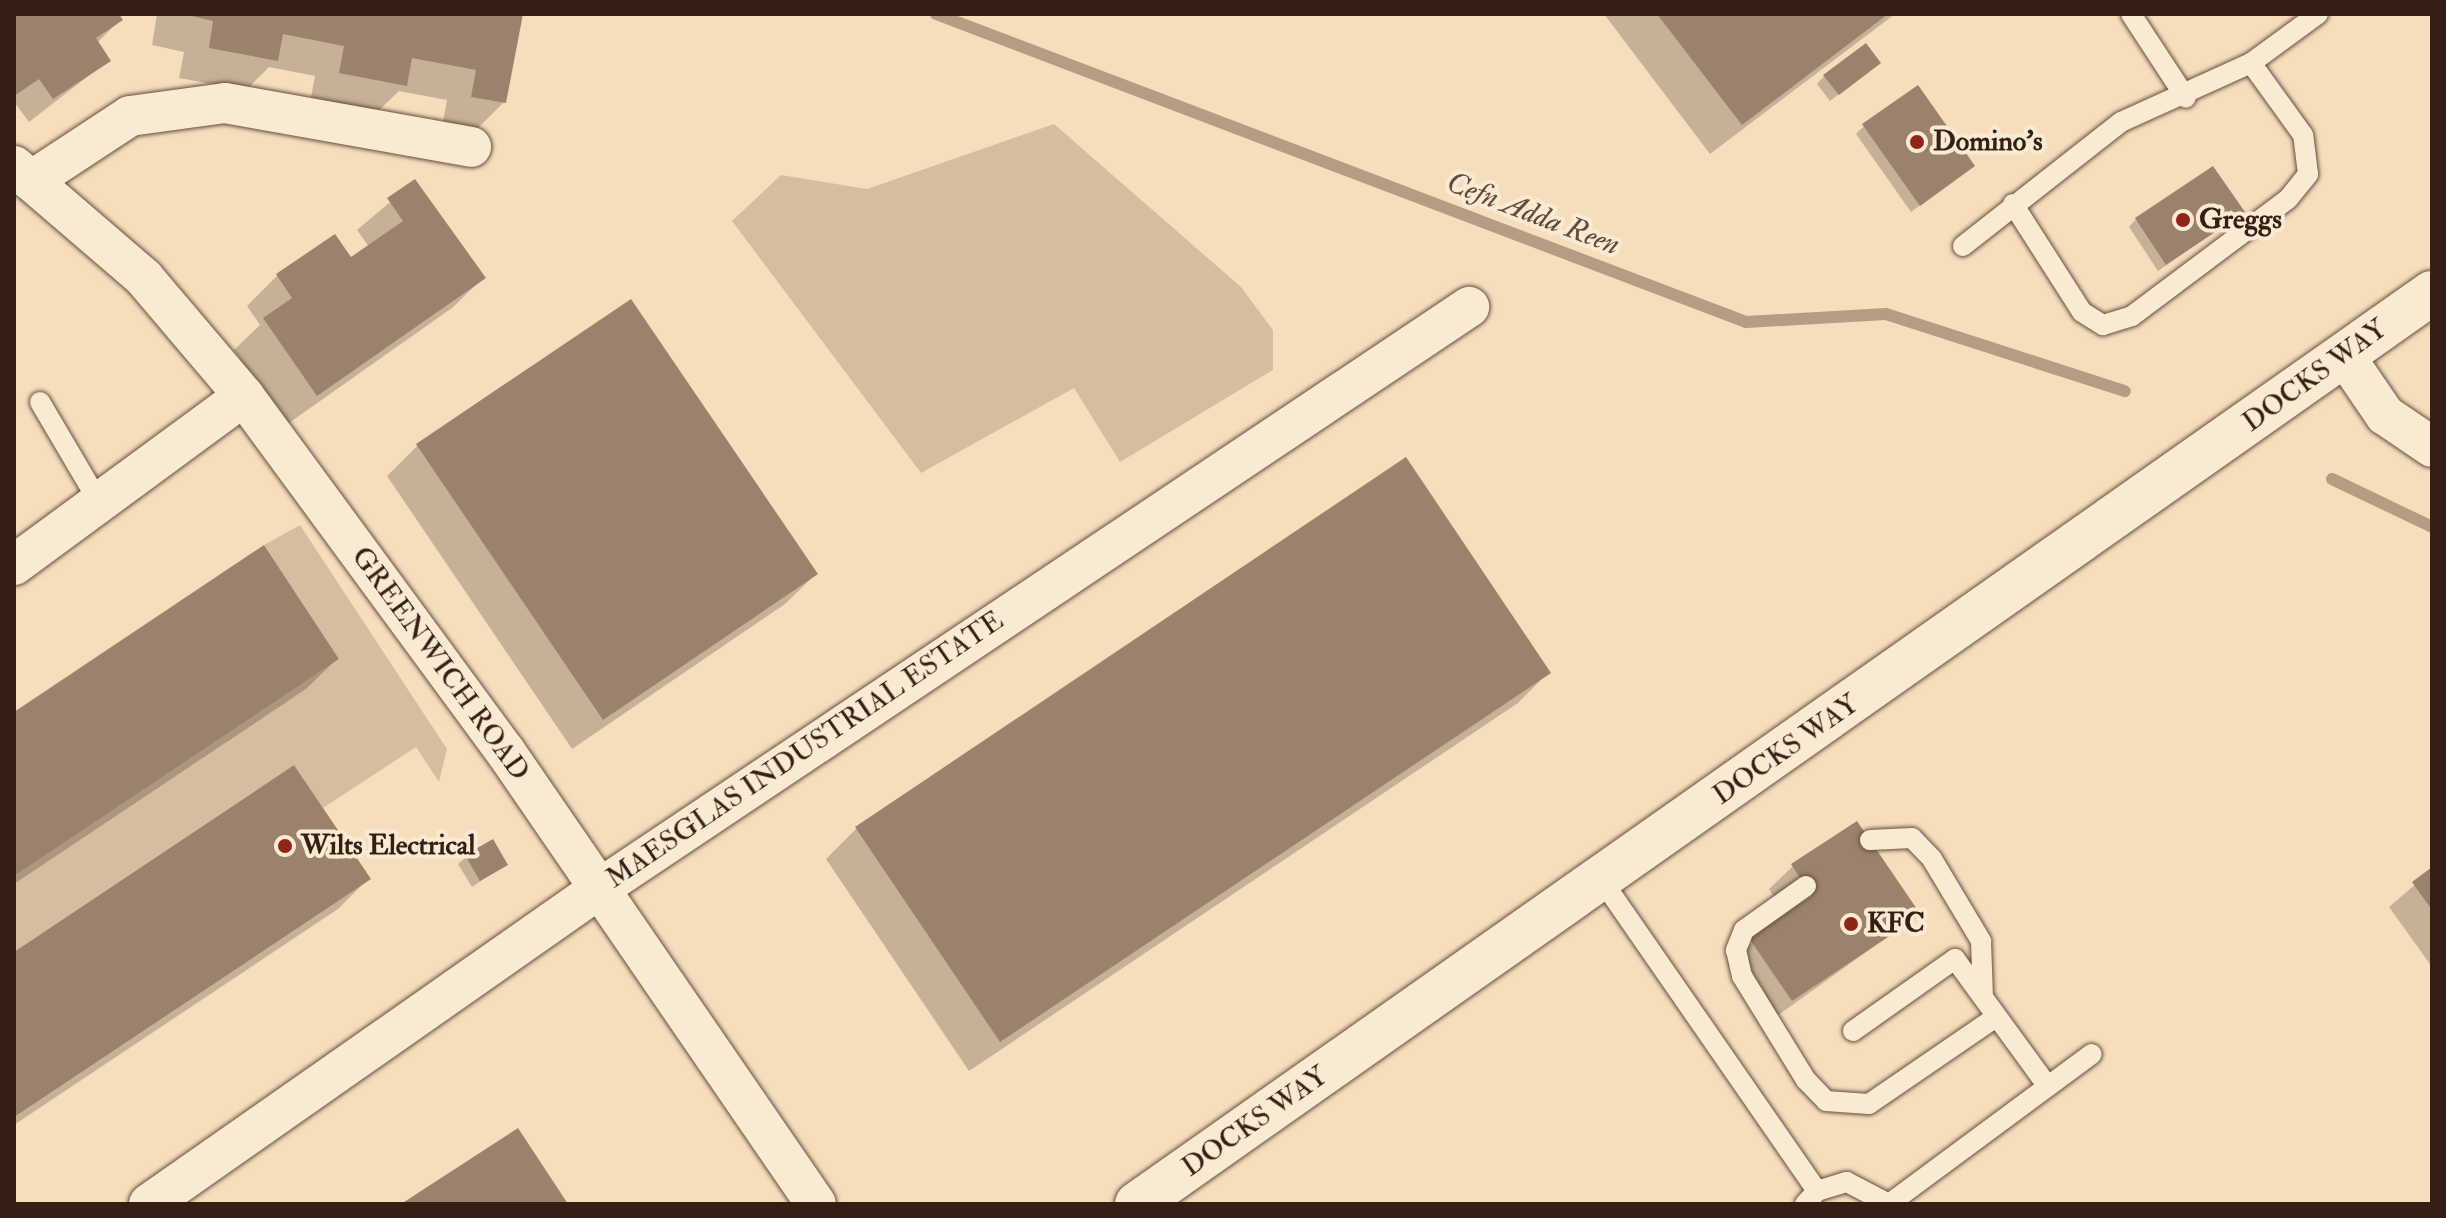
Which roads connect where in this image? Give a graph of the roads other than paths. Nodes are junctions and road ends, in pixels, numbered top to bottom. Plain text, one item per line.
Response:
1 (2131, 14) edge
2 (2318, 14) edge
3 (2251, 63) junction
4 (2186, 98) junction
5 (471, 147) dead end
6 (22, 174) edge
7 (2013, 204) junction
8 (1963, 246) dead end
9 (2432, 293) edge
10 (1469, 307) dead end
11 (2344, 355) junction
12 (244, 396) junction
13 (40, 402) dead end
14 (2432, 447) edge
15 (99, 502) junction
16 (14, 565) edge
17 (1870, 840) dead end
18 (1601, 879) junction
19 (1806, 886) dead end
20 (599, 889) junction
21 (1983, 999) junction
22 (1996, 1017) junction
23 (1853, 1031) dead end
24 (2092, 1054) dead end
25 (2047, 1085) junction
26 (1811, 1197) edge
27 (149, 1204) edge
28 (816, 1204) edge
29 (1137, 1204) edge
30 (1889, 1204) edge

1 - 4 lane
2 - 3 lane
3 - 4 lane
3 - 7 lane
4 - 7 lane
5 - 6 street
6 - 12 street, GREENWICH ROAD
7 - 8 lane
9 - 11 street, DOCKS WAY
10 - 20 street, MAESGLAS INDUSTRIAL ESTATE
11 - 14 street
11 - 18 street, DOCKS WAY
12 - 15 street
12 - 20 street, GREENWICH ROAD
13 - 15 lane
15 - 16 street
17 - 21 lane
18 - 26 lane
18 - 29 street, DOCKS WAY
19 - 22 lane
20 - 27 street, MAESGLAS INDUSTRIAL ESTATE
20 - 28 street, GREENWICH ROAD
21 - 22 lane
21 - 23 lane
22 - 25 lane
24 - 25 lane
25 - 30 lane
26 - 30 lane

